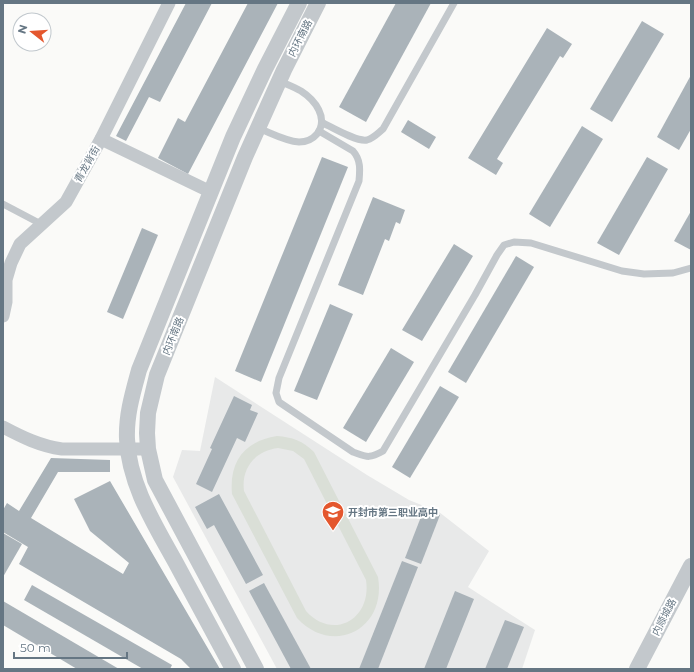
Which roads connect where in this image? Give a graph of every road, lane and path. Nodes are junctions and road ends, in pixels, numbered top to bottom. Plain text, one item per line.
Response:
1 (169, 3) edge
2 (299, 3) edge
3 (318, 3) edge
4 (454, 3) edge
5 (279, 81) junction
6 (323, 123) junction
7 (258, 128) junction
8 (319, 131) junction
9 (101, 139) junction
10 (358, 140) junction
11 (353, 151) junction
12 (211, 192) junction
13 (3, 204) edge
14 (41, 224) junction
15 (691, 268) edge
16 (3, 316) edge
17 (3, 427) edge
18 (148, 449) junction
19 (128, 450) junction
20 (691, 566) edge
21 (233, 669) edge
22 (256, 669) edge
23 (638, 669) edge

1 - 9 street, 青龙背街
2 - 12 street, 内环南路
3 - 5 street, 内环南路
4 - 10 lane
5 - 6 lane
5 - 7 street, 内环南路
6 - 8 lane
6 - 10 lane
7 - 8 lane
7 - 18 street, 内环南路
8 - 11 lane
9 - 12 street
9 - 14 street, 青龙背街
10 - 11 lane
11 - 15 lane
12 - 19 street, 内环南路
13 - 14 lane
14 - 16 street, 青龙背街
17 - 19 street
18 - 19 street
18 - 22 street, 内环南路
19 - 21 street, 内环南路
20 - 23 street, 内顺城路

